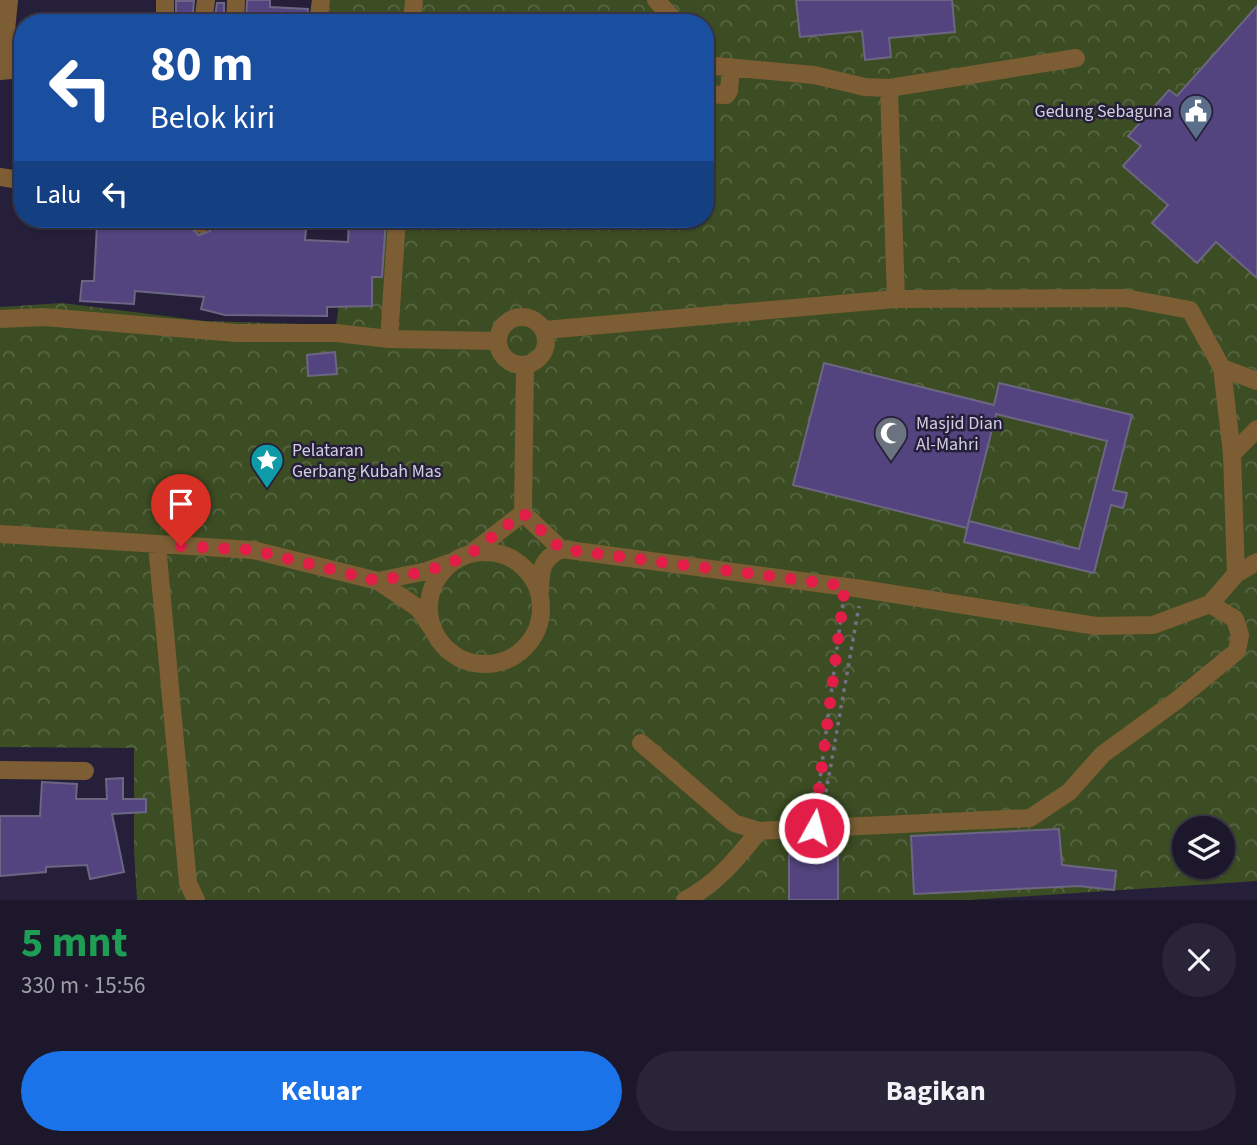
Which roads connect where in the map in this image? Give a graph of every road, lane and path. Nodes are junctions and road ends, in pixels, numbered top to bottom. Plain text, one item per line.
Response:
1 (9, 0) edge
2 (656, 0) edge
3 (669, 14) edge
4 (1076, 58) dead end
5 (714, 66) edge
6 (732, 68) junction
7 (1, 71) edge
8 (889, 88) junction
9 (714, 94) edge
10 (396, 228) edge
11 (896, 299) junction
12 (0, 319) edge
13 (545, 330) junction
14 (389, 339) junction
15 (497, 341) junction
16 (525, 365) junction
17 (1222, 368) junction
18 (1257, 381) edge
19 (1257, 429) edge
20 (1232, 454) junction
21 (523, 513) junction
22 (0, 534) edge
23 (157, 545) junction
24 (561, 549) junction
25 (470, 554) junction
26 (1257, 562) edge
27 (450, 563) junction
28 (1236, 574) junction
29 (378, 581) junction
30 (854, 587) junction
31 (540, 592) junction
32 (1210, 604) junction
33 (431, 627) junction
34 (641, 743) dead end
35 (0, 770) edge
36 (85, 771) dead end
37 (817, 828) junction
38 (759, 831) junction
39 (196, 900) edge
40 (685, 900) edge

1 - 7 street
2 - 3 street
4 - 8 street
5 - 6 street
6 - 8 street
6 - 9 street
8 - 11 street
10 - 14 street
11 - 13 street
11 - 17 street
12 - 14 street
13 - 15 street
13 - 16 street
14 - 15 street
15 - 16 street
16 - 21 street
17 - 18 street
17 - 20 street
19 - 20 street
20 - 28 street
21 - 24 street
21 - 25 street
22 - 23 street
23 - 29 street
23 - 39 street
24 - 30 street
24 - 31 street
25 - 27 street
25 - 31 street
26 - 28 street
27 - 29 street
27 - 33 street
28 - 32 street
29 - 33 street
30 - 32 street
30 - 37 path
30 - 37 path
31 - 33 street
32 - 37 street
34 - 38 street
35 - 36 street
37 - 38 street
38 - 40 street

